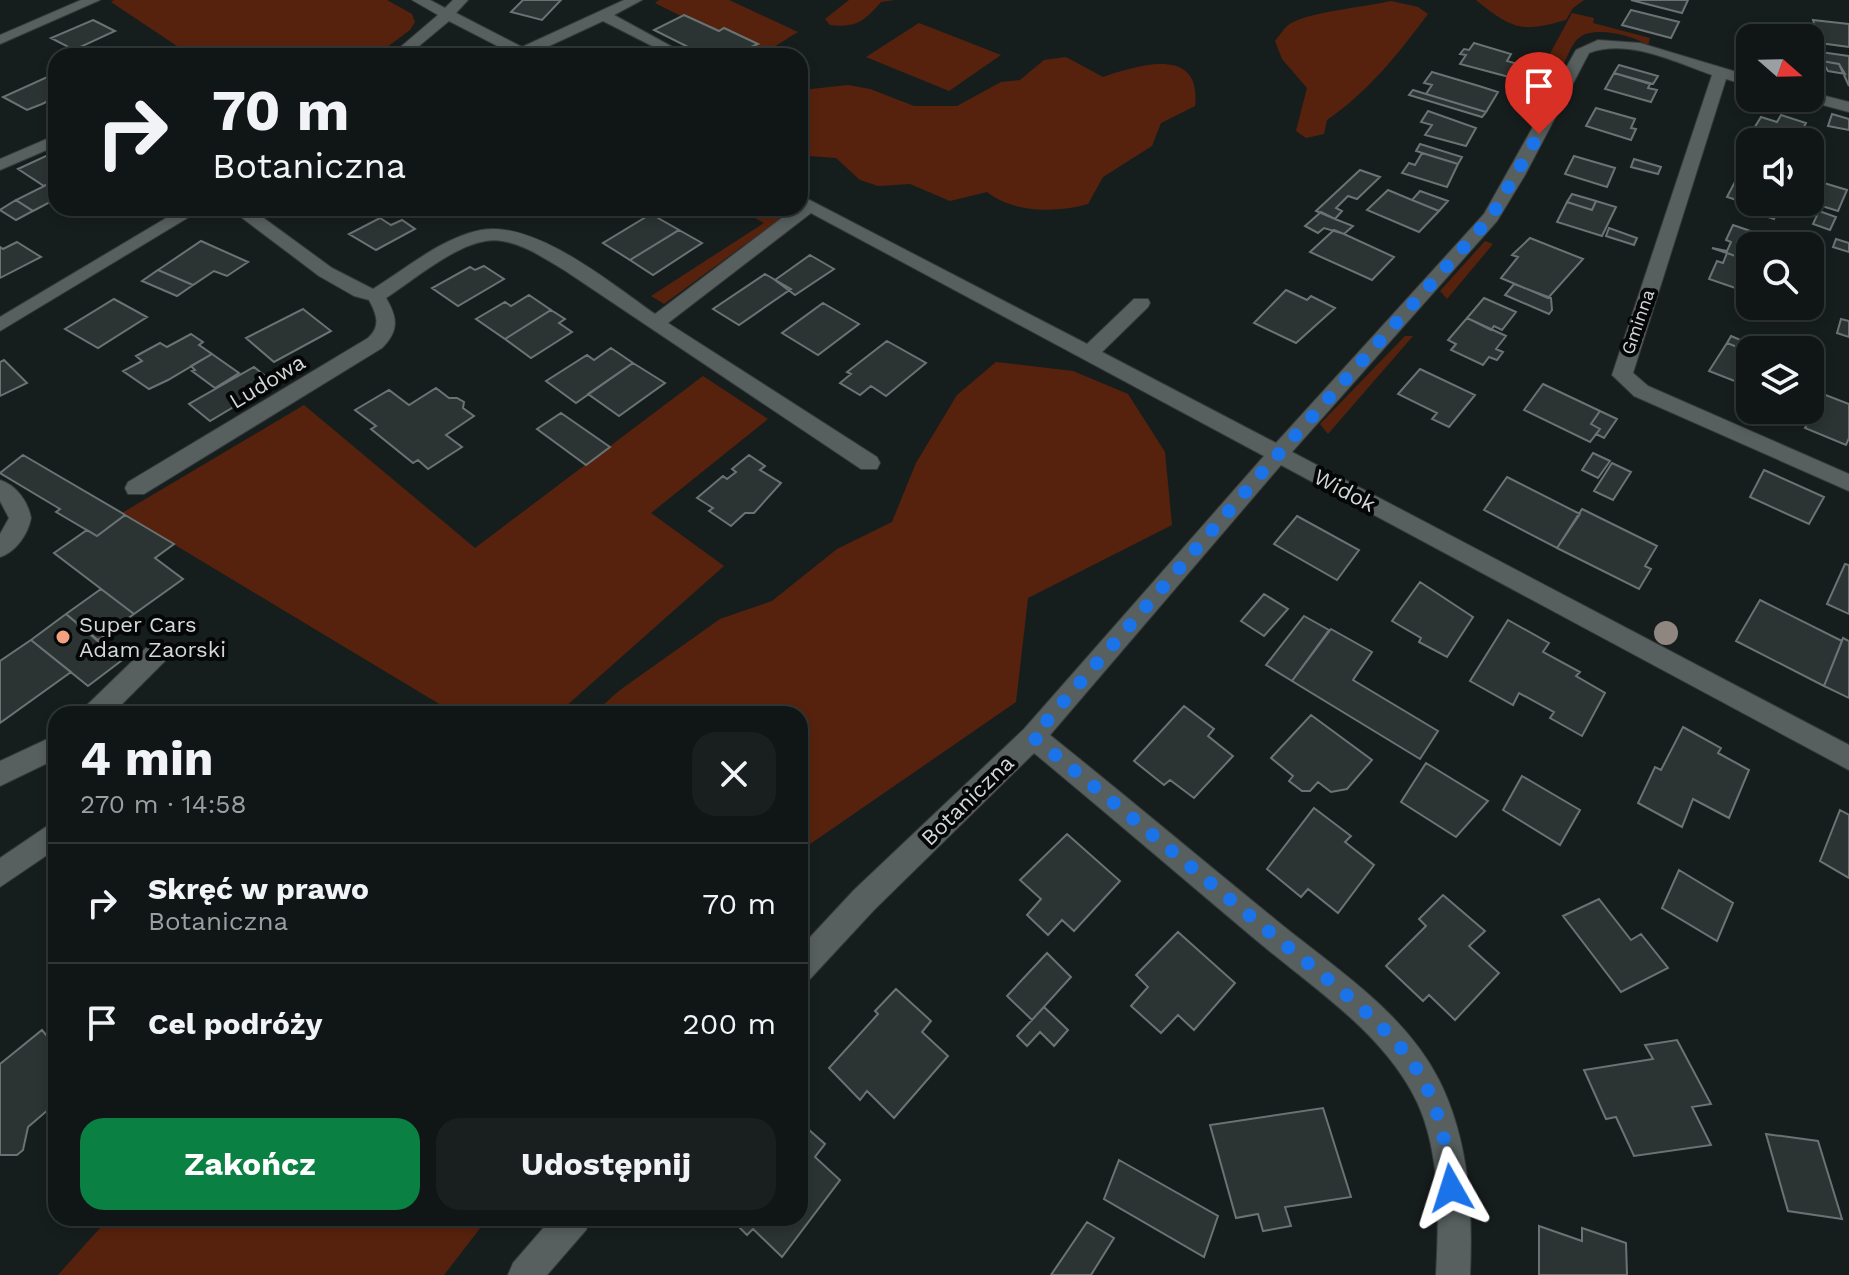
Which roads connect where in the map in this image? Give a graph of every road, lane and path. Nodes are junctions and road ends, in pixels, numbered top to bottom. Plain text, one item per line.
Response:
1 (93, 0) edge
2 (419, 0) edge
3 (461, 0) edge
4 (635, 0) edge
5 (448, 15) junction
6 (603, 15) junction
7 (0, 40) edge
8 (407, 48) edge
9 (512, 48) edge
10 (539, 48) edge
11 (667, 48) edge
12 (1720, 74) junction
13 (1736, 78) edge
14 (1824, 101) edge
15 (1849, 107) edge
16 (48, 144) edge
17 (0, 165) edge
18 (808, 204) edge
19 (182, 216) edge
20 (249, 216) edge
21 (788, 216) edge
22 (376, 296) junction
23 (1141, 303) dead end
24 (655, 323) junction
25 (0, 325) edge
26 (1089, 353) junction
27 (1278, 455) junction
28 (869, 463) dead end
29 (1849, 483) edge
30 (0, 488) edge
31 (136, 488) dead end
32 (0, 548) edge
33 (159, 651) dead end
34 (103, 706) edge
35 (1033, 737) junction
36 (48, 750) edge
37 (1849, 758) edge
38 (0, 774) edge
39 (48, 839) edge
40 (0, 874) edge
41 (808, 960) edge
42 (567, 1226) edge
43 (525, 1275) edge
44 (1453, 1275) edge

1 - 7 street
2 - 5 street
3 - 5 street
4 - 6 street
5 - 8 street
5 - 9 street
6 - 10 street
6 - 11 street
12 - 13 street, Botaniczna
12 - 27 street, Botaniczna
12 - 29 street, Gminna
14 - 15 street
16 - 17 street
18 - 26 street, Widok
19 - 25 street
20 - 22 street
21 - 24 street
22 - 24 street
22 - 31 street, Ludowa
23 - 26 street
24 - 28 street
26 - 27 street, Widok
27 - 35 street, Botaniczna
27 - 37 street, Widok
30 - 32 street
33 - 34 street
35 - 41 street, Botaniczna
35 - 44 street
36 - 38 street
39 - 40 street
42 - 43 street

